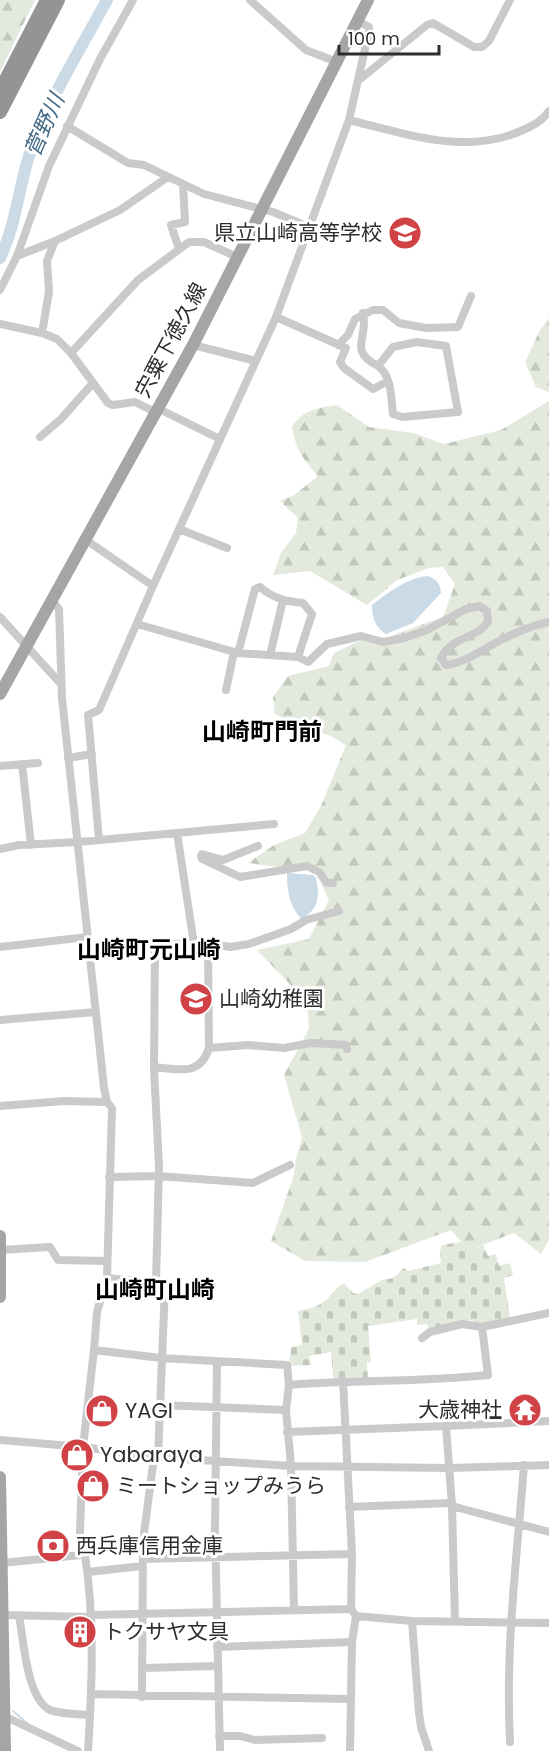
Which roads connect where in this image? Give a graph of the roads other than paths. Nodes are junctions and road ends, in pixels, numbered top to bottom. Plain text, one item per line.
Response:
1 (47, 0) edge
2 (58, 0) edge
3 (133, 0) edge
4 (250, 0) edge
5 (368, 0) edge
6 (510, 0) edge
7 (358, 21) junction
8 (337, 62) junction
9 (359, 80) junction
10 (0, 91) edge
11 (549, 111) edge
12 (0, 112) edge
13 (349, 120) junction
14 (67, 126) junction
15 (168, 177) junction
16 (183, 184) junction
17 (262, 209) junction
18 (309, 227) junction
19 (55, 241) junction
20 (179, 249) junction
21 (17, 256) junction
22 (237, 257) junction
23 (0, 290) edge
24 (471, 296) dead end
25 (363, 313) junction
26 (276, 317) junction
27 (0, 324) edge
28 (42, 333) junction
29 (193, 345) junction
30 (338, 345) junction
31 (71, 353) junction
32 (256, 361) junction
33 (378, 366) junction
34 (388, 381) junction
35 (93, 383) junction
36 (156, 410) junction
37 (40, 437) dead end
38 (220, 439) junction
39 (179, 529) junction
40 (86, 540) junction
41 (227, 548) dead end
42 (153, 586) junction
43 (283, 600) junction
44 (53, 602) junction
45 (0, 617) edge
46 (549, 621) edge
47 (137, 624) junction
48 (26, 648) junction
49 (236, 652) junction
50 (270, 655) junction
51 (298, 657) junction
52 (61, 684) junction
53 (226, 690) dead end
54 (0, 694) edge
55 (92, 754) junction
56 (68, 758) junction
57 (38, 763) dead end
58 (22, 764) junction
59 (0, 766) edge
60 (274, 824) dead end
61 (177, 833) junction
62 (99, 840) junction
63 (78, 842) junction
64 (31, 845) junction
65 (258, 846) dead end
66 (0, 849) edge
67 (333, 883) dead end
68 (339, 912) dead end
69 (88, 941) junction
70 (208, 943) junction
71 (154, 944) junction
72 (194, 944) junction
73 (0, 947) edge
74 (96, 1012) junction
75 (0, 1020) edge
76 (209, 1048) junction
77 (347, 1048) dead end
78 (154, 1067) junction
79 (107, 1102) junction
80 (0, 1106) edge
81 (290, 1165) dead end
82 (158, 1176) junction
83 (109, 1177) junction
84 (0, 1236) edge
85 (0, 1250) edge
86 (107, 1261) junction
87 (107, 1278) junction
88 (156, 1283) junction
89 (0, 1297) edge
90 (549, 1313) edge
91 (482, 1327) junction
92 (422, 1338) dead end
93 (94, 1350) junction
94 (161, 1358) junction
95 (217, 1362) junction
96 (343, 1381) junction
97 (289, 1385) junction
98 (159, 1405) junction
99 (216, 1407) junction
100 (286, 1410) junction
101 (549, 1420) edge
102 (446, 1426) junction
103 (344, 1429) junction
104 (287, 1432) junction
105 (0, 1440) edge
106 (83, 1447) junction
107 (156, 1457) junction
108 (215, 1461) junction
109 (524, 1465) junction
110 (549, 1465) edge
111 (291, 1466) junction
112 (346, 1468) junction
113 (448, 1468) junction
114 (0, 1477) edge
115 (451, 1504) junction
116 (349, 1507) junction
117 (519, 1525) junction
118 (549, 1532) edge
119 (352, 1554) junction
120 (81, 1555) junction
121 (293, 1555) junction
122 (215, 1558) junction
123 (143, 1563) junction
124 (2, 1570) edge
125 (88, 1572) junction
126 (294, 1610) junction
127 (217, 1612) junction
128 (354, 1613) junction
129 (142, 1614) junction
130 (3, 1615) junction
131 (20, 1616) junction
132 (91, 1616) junction
133 (412, 1621) junction
134 (455, 1621) junction
135 (511, 1622) junction
136 (549, 1623) edge
137 (352, 1642) junction
138 (217, 1647) junction
139 (217, 1666) junction
140 (143, 1668) junction
141 (92, 1694) junction
142 (142, 1697) junction
143 (218, 1697) junction
144 (350, 1699) junction
145 (90, 1715) junction
146 (4, 1716) junction
147 (219, 1736) junction
148 (322, 1738) dead end
149 (510, 1742) dead end
150 (5, 1751) edge
151 (78, 1751) edge
152 (88, 1751) edge
153 (220, 1751) edge
154 (350, 1751) edge
155 (429, 1751) edge

1 - 10 highway
2 - 12 highway
3 - 14 street
4 - 8 street
5 - 7 main road, 宍粟下徳久線
6 - 9 street
7 - 8 main road, 宍粟下徳久線
7 - 9 street
8 - 17 main road, 宍粟下徳久線
9 - 13 street
11 - 13 street
13 - 18 street
14 - 15 street
14 - 21 street
15 - 16 street
15 - 19 street
16 - 17 street
16 - 20 street
17 - 18 street
17 - 22 main road, 宍粟下徳久線
18 - 26 street
19 - 21 street
19 - 28 street
20 - 22 street
20 - 31 street
21 - 23 street
22 - 29 main road, 宍粟下徳久線
24 - 25 street
25 - 30 street
25 - 33 street
26 - 30 street
26 - 32 street
27 - 28 street
28 - 31 street
29 - 32 street
29 - 36 main road, 宍粟下徳久線
30 - 34 street
31 - 35 street
32 - 38 street
33 - 34 street
33 - 34 street
35 - 36 street
35 - 37 street
36 - 38 street
36 - 40 main road, 宍粟下徳久線
38 - 39 street
39 - 41 street
39 - 42 street
40 - 42 street
40 - 44 main road, 宍粟下徳久線
42 - 47 street
43 - 49 street
43 - 50 street
43 - 51 street
44 - 48 main road, 宍粟下徳久線
44 - 52 street
45 - 48 street
46 - 51 street
47 - 49 street
47 - 55 street
48 - 52 street
48 - 54 main road, 宍粟下徳久線
49 - 50 street
49 - 53 street
50 - 51 street
52 - 56 street
55 - 56 street
55 - 62 street
56 - 63 street
57 - 58 street
58 - 59 street
58 - 64 street
60 - 61 street
61 - 62 street
61 - 72 street
62 - 63 street
63 - 64 street
63 - 69 street
64 - 66 street
65 - 67 street
68 - 70 street
69 - 71 street
69 - 73 street
69 - 74 street
70 - 72 street
70 - 76 street
71 - 72 street
71 - 78 street
74 - 75 street
74 - 79 street
76 - 77 street
76 - 78 street
78 - 82 street
79 - 80 street
79 - 83 street
81 - 82 street
82 - 83 street
82 - 88 street
83 - 86 street
84 - 85 main road
85 - 86 street
85 - 89 main road
86 - 87 street
87 - 88 street
87 - 93 street
88 - 94 street
90 - 91 street
91 - 92 street
91 - 96 street
93 - 94 street
93 - 106 street
94 - 95 street
94 - 98 street
95 - 97 street
95 - 99 street
96 - 97 street
96 - 103 street
97 - 100 street
98 - 99 street
98 - 107 street
99 - 100 street
99 - 108 street
100 - 104 street
101 - 102 street
102 - 103 street
102 - 113 street
103 - 104 street
103 - 112 street
104 - 111 street
105 - 106 street
106 - 107 street
106 - 120 street
107 - 108 street
107 - 123 street
108 - 111 street
108 - 122 street
109 - 110 street
109 - 113 street
109 - 117 street
111 - 112 street
111 - 121 street
112 - 113 street
112 - 116 street
113 - 115 street
114 - 124 main road
115 - 116 street
115 - 117 street
115 - 134 street
116 - 119 street
117 - 118 street
117 - 135 street
119 - 121 street
119 - 128 street
120 - 124 street
120 - 125 street
121 - 122 street
121 - 126 street
122 - 123 street
122 - 127 street
123 - 125 street
123 - 129 street
124 - 130 main road
125 - 132 street
126 - 127 street
126 - 128 street
127 - 129 street
127 - 138 street
128 - 133 street
128 - 137 street
129 - 132 street
129 - 140 street
130 - 131 street
130 - 146 main road
131 - 132 street
131 - 145 street
132 - 141 street
133 - 134 street
133 - 155 street
134 - 135 street
135 - 136 street
135 - 149 street
137 - 138 street
137 - 144 street
138 - 139 street
139 - 140 street
139 - 143 street
140 - 142 street
141 - 142 street
141 - 145 street
142 - 143 street
143 - 144 street
143 - 147 street
144 - 154 street
145 - 152 street
146 - 150 main road
146 - 151 street
147 - 148 street
147 - 153 street

